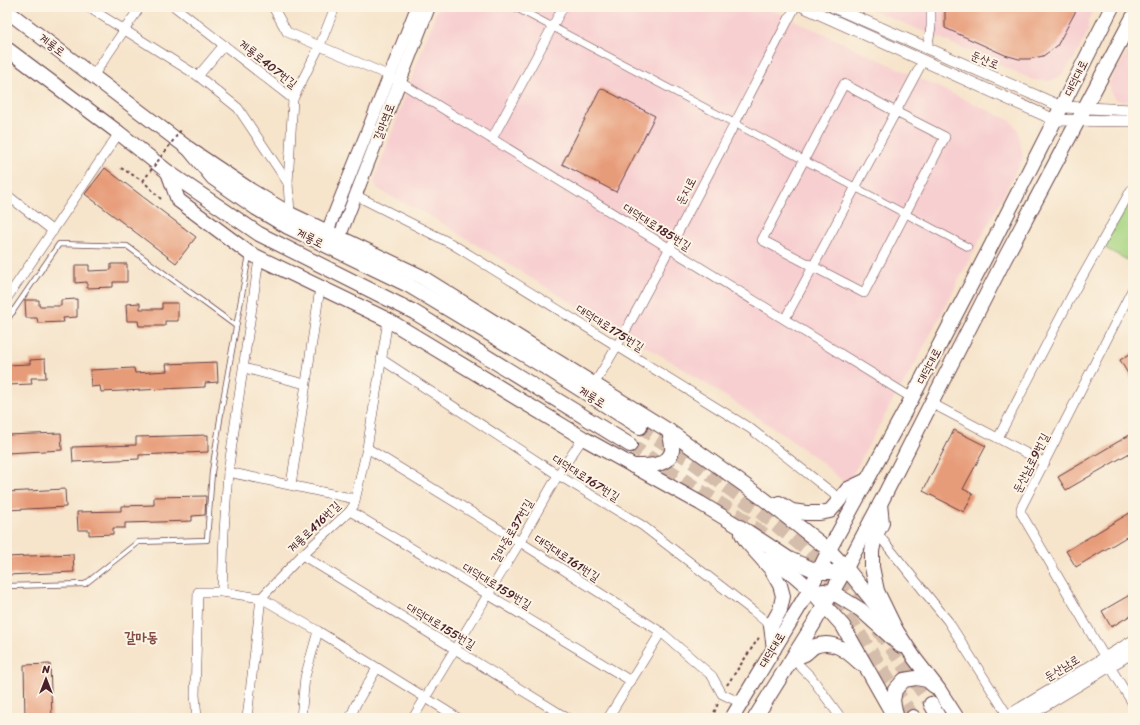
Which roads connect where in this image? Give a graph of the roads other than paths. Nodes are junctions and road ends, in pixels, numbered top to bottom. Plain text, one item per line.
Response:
1 (88, 7) edge
2 (140, 7) edge
3 (175, 7) edge
4 (273, 7) edge
5 (335, 7) edge
6 (418, 7) edge
7 (429, 7) edge
8 (515, 7) edge
9 (563, 7) edge
10 (795, 7) edge
11 (804, 7) edge
12 (833, 7) edge
13 (931, 7) edge
14 (1112, 7) edge
15 (7, 11) edge
16 (1133, 17) edge
17 (552, 27) junction
18 (123, 30) junction
19 (224, 45) junction
20 (320, 45) junction
21 (7, 49) edge
22 (927, 49) junction
23 (923, 61) junction
24 (92, 76) junction
25 (198, 76) junction
26 (395, 80) junction
27 (293, 99) junction
28 (1133, 110) edge
29 (896, 112) junction
30 (1059, 114) junction
31 (1082, 115) junction
32 (1133, 121) edge
33 (735, 124) junction
34 (119, 133) junction
35 (492, 139) junction
36 (189, 149) junction
37 (804, 160) junction
38 (168, 172) junction
39 (288, 183) junction
40 (855, 187) junction
41 (1133, 190) edge
42 (7, 195) edge
43 (355, 195) junction
44 (290, 214) junction
45 (905, 214) junction
46 (53, 231) junction
47 (333, 235) junction
48 (968, 247) dead end
49 (670, 249) junction
50 (254, 256) junction
51 (813, 266) junction
52 (320, 288) junction
53 (1133, 288) edge
54 (7, 298) edge
55 (7, 307) edge
56 (13, 312) junction
57 (7, 320) edge
58 (388, 320) junction
59 (785, 320) junction
60 (236, 326) junction
61 (617, 347) junction
62 (381, 359) junction
63 (244, 368) junction
64 (305, 384) junction
65 (594, 384) junction
66 (912, 398) junction
67 (931, 403) junction
68 (640, 427) tunnel mouth
69 (669, 431) junction
70 (582, 438) junction
71 (998, 438) junction
72 (630, 445) tunnel mouth
73 (366, 448) junction
74 (1045, 463) junction
75 (632, 466) junction
76 (228, 472) junction
77 (558, 475) junction
78 (867, 480) junction
79 (291, 485) junction
80 (355, 499) junction
81 (764, 499) junction
82 (840, 500) junction
83 (700, 503) junction
84 (880, 504) junction
85 (350, 511) junction
86 (877, 533) junction
87 (742, 534) junction
88 (520, 542) junction
89 (829, 550) junction
90 (302, 555) junction
91 (846, 568) junction
92 (819, 572) junction
93 (7, 586) edge
94 (810, 589) junction
95 (222, 592) junction
96 (832, 592) junction
97 (488, 595) junction
98 (261, 598) junction
99 (825, 605) junction
100 (896, 630) junction
101 (318, 631) junction
102 (766, 631) junction
103 (661, 632) junction
104 (1133, 641) edge
105 (455, 649) junction
106 (774, 649) junction
107 (1133, 652) edge
108 (792, 658) junction
109 (915, 659) junction
110 (1107, 662) junction
111 (377, 668) junction
112 (870, 673) junction
113 (631, 681) junction
114 (939, 690) junction
115 (425, 698) junction
116 (741, 703) junction
117 (931, 704) tunnel mouth
118 (1133, 704) edge
119 (1006, 717) edge
120 (197, 718) edge
121 (247, 718) edge
122 (301, 718) edge
123 (350, 718) edge
124 (413, 718) edge
125 (458, 718) edge
126 (567, 718) edge
127 (608, 718) edge
128 (732, 718) edge
129 (755, 718) edge
130 (841, 718) edge
131 (896, 718) edge
132 (939, 718) edge
133 (957, 718) edge
134 (1024, 718) edge

1 - 18 street
2 - 18 street
3 - 19 street, 계룡로407번길
4 - 20 street, 대덕대로185번길
5 - 20 street
6 - 26 main road, 갈마역로
7 - 26 main road, 갈마역로
8 - 17 street
9 - 17 street
10 - 33 street, 둔지로
11 - 23 street, 둔산로
12 - 22 street, 둔산로
13 - 22 street
14 - 30 main road, 대덕대로
15 - 24 main road, 계룡로
16 - 31 main road, 대덕대로
17 - 33 street
17 - 35 street
18 - 24 street
18 - 25 street
19 - 25 street
19 - 27 street, 계룡로407번길
20 - 26 street, 대덕대로185번길
20 - 27 street
21 - 34 main road, 계룡로
22 - 30 street, 둔산로
23 - 29 street
23 - 30 street, 둔산로
24 - 36 main road, 계룡로
25 - 39 street
26 - 35 street, 대덕대로185번길
26 - 43 main road, 갈마역로
26 - 47 main road, 갈마역로
27 - 39 street, 계룡로407번길
28 - 31 street, 둔산로
29 - 37 street
29 - 40 street
29 - 45 street
30 - 31 street, 둔산로
30 - 66 main road, 대덕대로
31 - 32 street, 둔산로
31 - 67 main road, 대덕대로
33 - 37 street
33 - 49 street, 둔지로
34 - 38 main road, 계룡로
34 - 46 street
35 - 49 street, 대덕대로185번길
36 - 44 main road
36 - 68 main road, 계룡로
37 - 40 street
37 - 51 street
38 - 50 main road
38 - 72 main road, 계룡로
39 - 44 street, 계룡로407번길
40 - 45 street
40 - 51 street
41 - 71 street
42 - 46 street
43 - 47 main road, 갈마역로
43 - 61 street, 대덕대로175번길
44 - 47 main road
45 - 48 street
45 - 51 street
46 - 54 street
47 - 65 main road
49 - 59 street, 대덕대로185번길
49 - 61 street, 둔지로
50 - 52 main road
50 - 60 lane
50 - 63 street
51 - 59 street
52 - 58 main road
52 - 64 street
53 - 74 street, 둔산남로9번길
55 - 56 lane
56 - 57 lane
56 - 60 lane
58 - 62 street, 계룡로416번길
58 - 70 main road
59 - 66 street, 대덕대로185번길
60 - 93 lane
61 - 65 street, 둔지로
61 - 82 street, 대덕대로175번길
62 - 73 street, 계룡로416번길
62 - 77 street, 대덕대로167번길
63 - 64 street
63 - 76 street
64 - 79 street
65 - 69 main road
66 - 78 main road, 대덕대로
67 - 71 street
67 - 84 main road, 대덕대로
69 - 75 main road
69 - 81 main road
70 - 75 main road
70 - 77 street, 갈마중로37번길
71 - 74 street
73 - 80 street, 계룡로416번길
73 - 88 street, 대덕대로161번길
74 - 110 street, 둔산남로9번길
75 - 83 main road
76 - 79 street
76 - 95 street
77 - 88 street, 갈마중로37번길
77 - 102 street, 대덕대로167번길
78 - 82 main road
78 - 89 main road, 대덕대로
79 - 80 street
80 - 85 street, 계룡로416번길
81 - 82 main road
81 - 89 main road
83 - 87 main road
83 - 92 main road
84 - 86 main road
84 - 91 main road, 대덕대로
85 - 90 street, 계룡로416번길
85 - 97 street, 대덕대로159번길
86 - 100 main road
86 - 119 street
87 - 94 main road
87 - 102 main road
88 - 97 street, 갈마중로37번길
88 - 103 street, 대덕대로161번길
89 - 91 main road
89 - 92 main road, 대덕대로
90 - 98 street, 계룡로416번길
90 - 105 street, 대덕대로155번길
91 - 92 main road
91 - 96 main road, 대덕대로
91 - 100 main road
92 - 94 main road, 대덕대로
94 - 96 main road
94 - 99 main road
94 - 106 main road, 대덕대로
95 - 98 street
95 - 120 street
96 - 99 main road, 대덕대로
96 - 109 main road
97 - 105 street, 갈마중로37번길
97 - 113 street, 대덕대로159번길
98 - 101 street
98 - 121 street
99 - 108 main road, 대덕대로
99 - 112 main road
100 - 109 main road
101 - 111 street
101 - 122 street
102 - 106 main road
103 - 113 street
103 - 116 street, 대덕대로161번길
104 - 110 street, 둔산남로
105 - 115 street, 갈마중로37번길
105 - 126 street, 대덕대로155번길
106 - 116 main road, 대덕대로
107 - 110 street, 둔산남로
108 - 112 main road
108 - 129 main road, 대덕대로
108 - 130 street
109 - 114 main road
110 - 118 street
110 - 119 street, 둔산남로
110 - 134 street, 둔산남로
111 - 115 street
111 - 123 street
112 - 131 main road
113 - 127 street
114 - 131 main road
114 - 133 main road
115 - 124 street, 갈마중로37번길
115 - 125 street
116 - 128 main road, 대덕대로
117 - 132 main road

